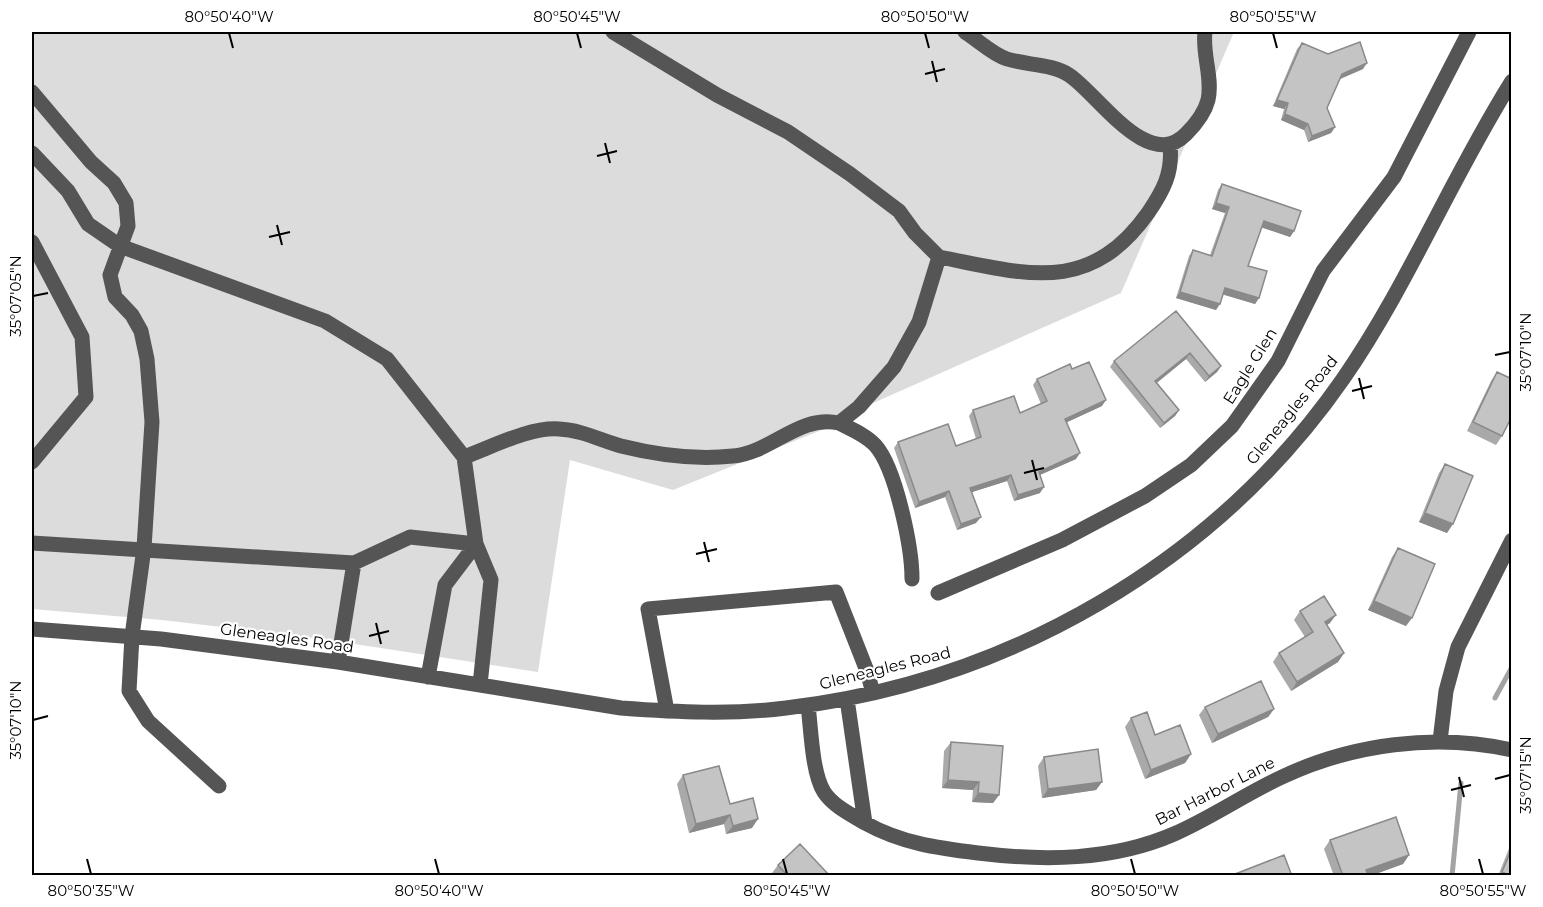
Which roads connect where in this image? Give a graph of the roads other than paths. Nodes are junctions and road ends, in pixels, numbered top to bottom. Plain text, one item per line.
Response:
1 (613, 32) edge
2 (965, 32) edge
3 (1205, 32) edge
4 (1469, 32) edge
5 (1512, 81) edge
6 (32, 92) edge
7 (1170, 145) junction
8 (32, 153) edge
9 (32, 242) edge
10 (120, 246) junction
11 (939, 257) junction
12 (839, 423) junction
13 (464, 458) junction
14 (32, 462) edge
15 (1512, 540) edge
16 (32, 543) edge
17 (476, 544) junction
18 (144, 548) junction
19 (354, 563) junction
20 (912, 579) dead end
21 (938, 593) dead end
22 (32, 629) edge
23 (132, 636) junction
24 (338, 662) junction
25 (428, 677) junction
26 (480, 685) junction
27 (873, 693) junction
28 (847, 699) junction
29 (808, 705) junction
30 (668, 711) junction
31 (1440, 741) junction
32 (1512, 750) edge
33 (219, 786) dead end
34 (865, 823) junction

1 - 11 street
2 - 7 street
3 - 7 street
4 - 21 street, Eagle Glen
5 - 27 street, Gleneagles Road
6 - 10 street
7 - 11 street
8 - 10 street
9 - 14 street
10 - 13 street
10 - 18 street
11 - 12 street
12 - 13 street
12 - 20 street
13 - 17 street
15 - 31 street
16 - 18 street
17 - 19 street
17 - 25 street
17 - 26 street
18 - 19 street
18 - 23 street
19 - 24 street
22 - 23 street, Gleneagles Road
23 - 24 street, Gleneagles Road
23 - 33 street
24 - 25 street, Gleneagles Road
25 - 26 street, Gleneagles Road
26 - 30 street, Gleneagles Road
27 - 28 street, Gleneagles Road
27 - 30 street
28 - 29 street, Gleneagles Road
28 - 34 street
29 - 30 street, Gleneagles Road
29 - 34 street, Bar Harbor Lane
31 - 32 street, Bar Harbor Lane
31 - 34 street, Bar Harbor Lane

